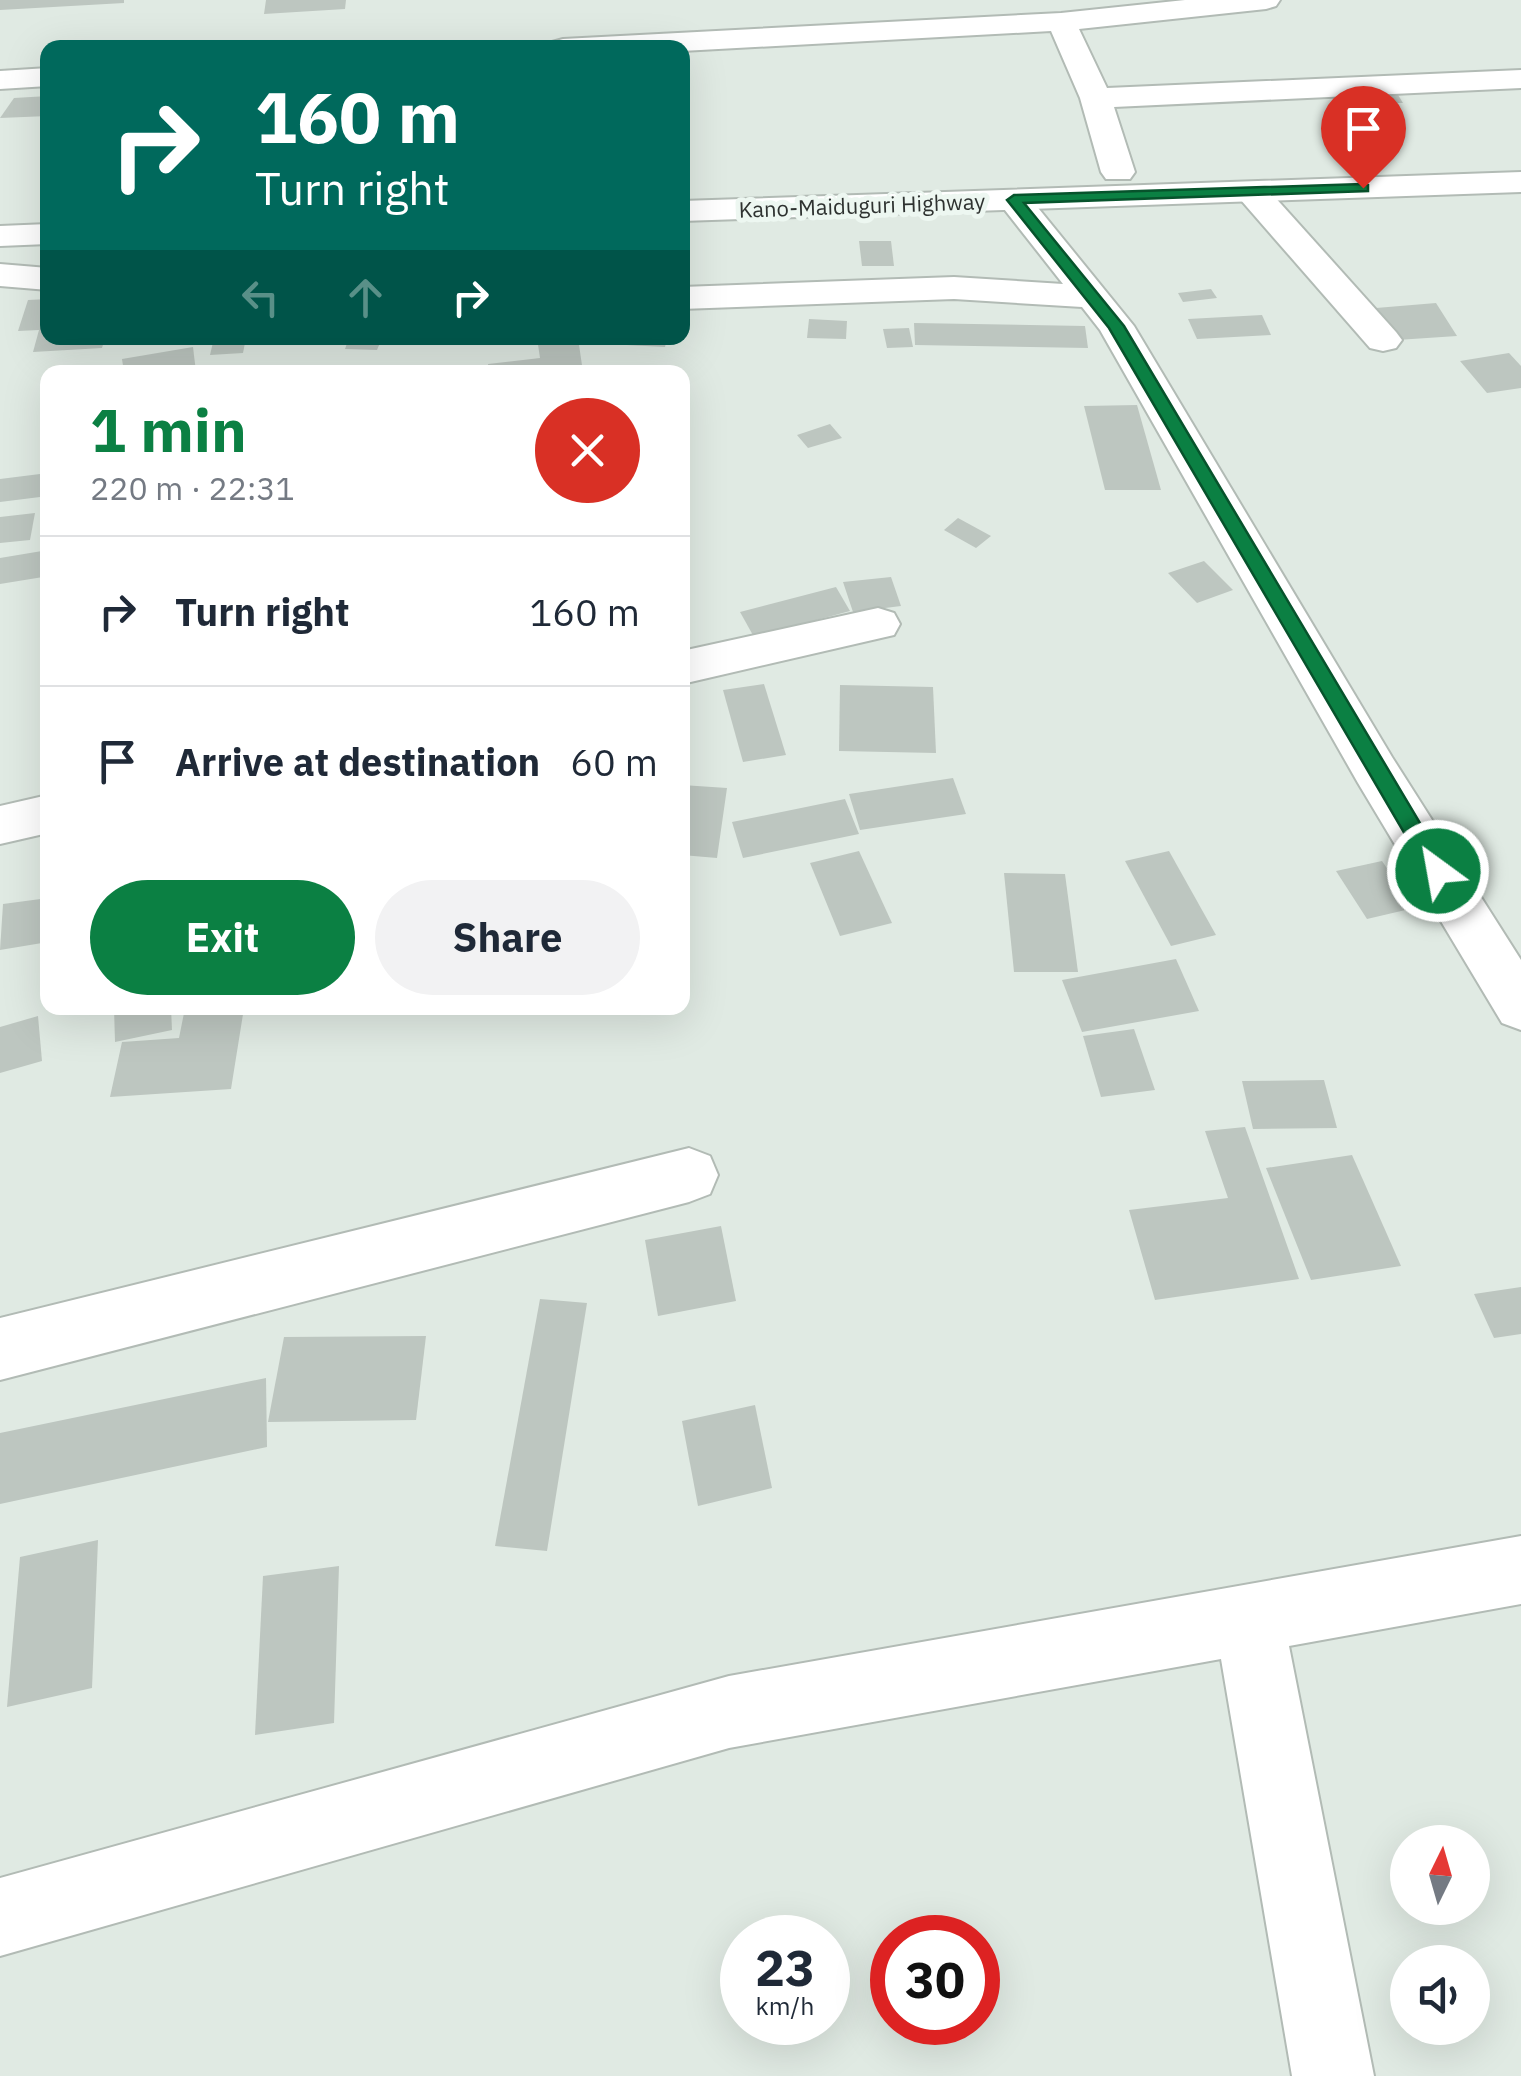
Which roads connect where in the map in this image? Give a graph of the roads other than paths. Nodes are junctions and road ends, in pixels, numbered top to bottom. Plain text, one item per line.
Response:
1 (1266, 0) edge
2 (1061, 22) junction
3 (624, 40) edge
4 (40, 78) edge
5 (1521, 79) edge
6 (0, 80) edge
7 (1096, 98) junction
8 (1521, 158) edge
9 (1118, 172) junction
10 (1521, 182) edge
11 (690, 187) edge
12 (1252, 192) junction
13 (1014, 200) junction
14 (40, 210) edge
15 (0, 211) edge
16 (690, 211) edge
17 (40, 234) edge
18 (0, 236) edge
19 (0, 276) edge
20 (40, 278) edge
21 (1093, 297) junction
22 (690, 298) edge
23 (1382, 340) dead end
24 (878, 624) dead end
25 (690, 666) edge
26 (40, 816) edge
27 (0, 825) edge
28 (1521, 1007) edge
29 (689, 1175) dead end
30 (0, 1349) edge
31 (1521, 1570) edge
32 (1249, 1618) junction
33 (0, 1917) edge
34 (1334, 2076) edge

1 - 2 main road
2 - 3 main road
2 - 7 main road
4 - 6 main road
5 - 7 main road
7 - 9 main road
8 - 9 main road, Kano-Maiduguri Highway
9 - 11 main road, Kano-Maiduguri Highway
10 - 12 main road, Kano-Maiduguri Highway
12 - 13 main road, Kano-Maiduguri Highway
12 - 23 main road
13 - 16 main road, Kano-Maiduguri Highway
13 - 21 main road
14 - 15 main road
17 - 18 main road
19 - 20 main road
21 - 22 main road
21 - 28 main road
24 - 25 main road
26 - 27 main road
29 - 30 main road
31 - 32 main road
32 - 33 main road
32 - 34 main road

